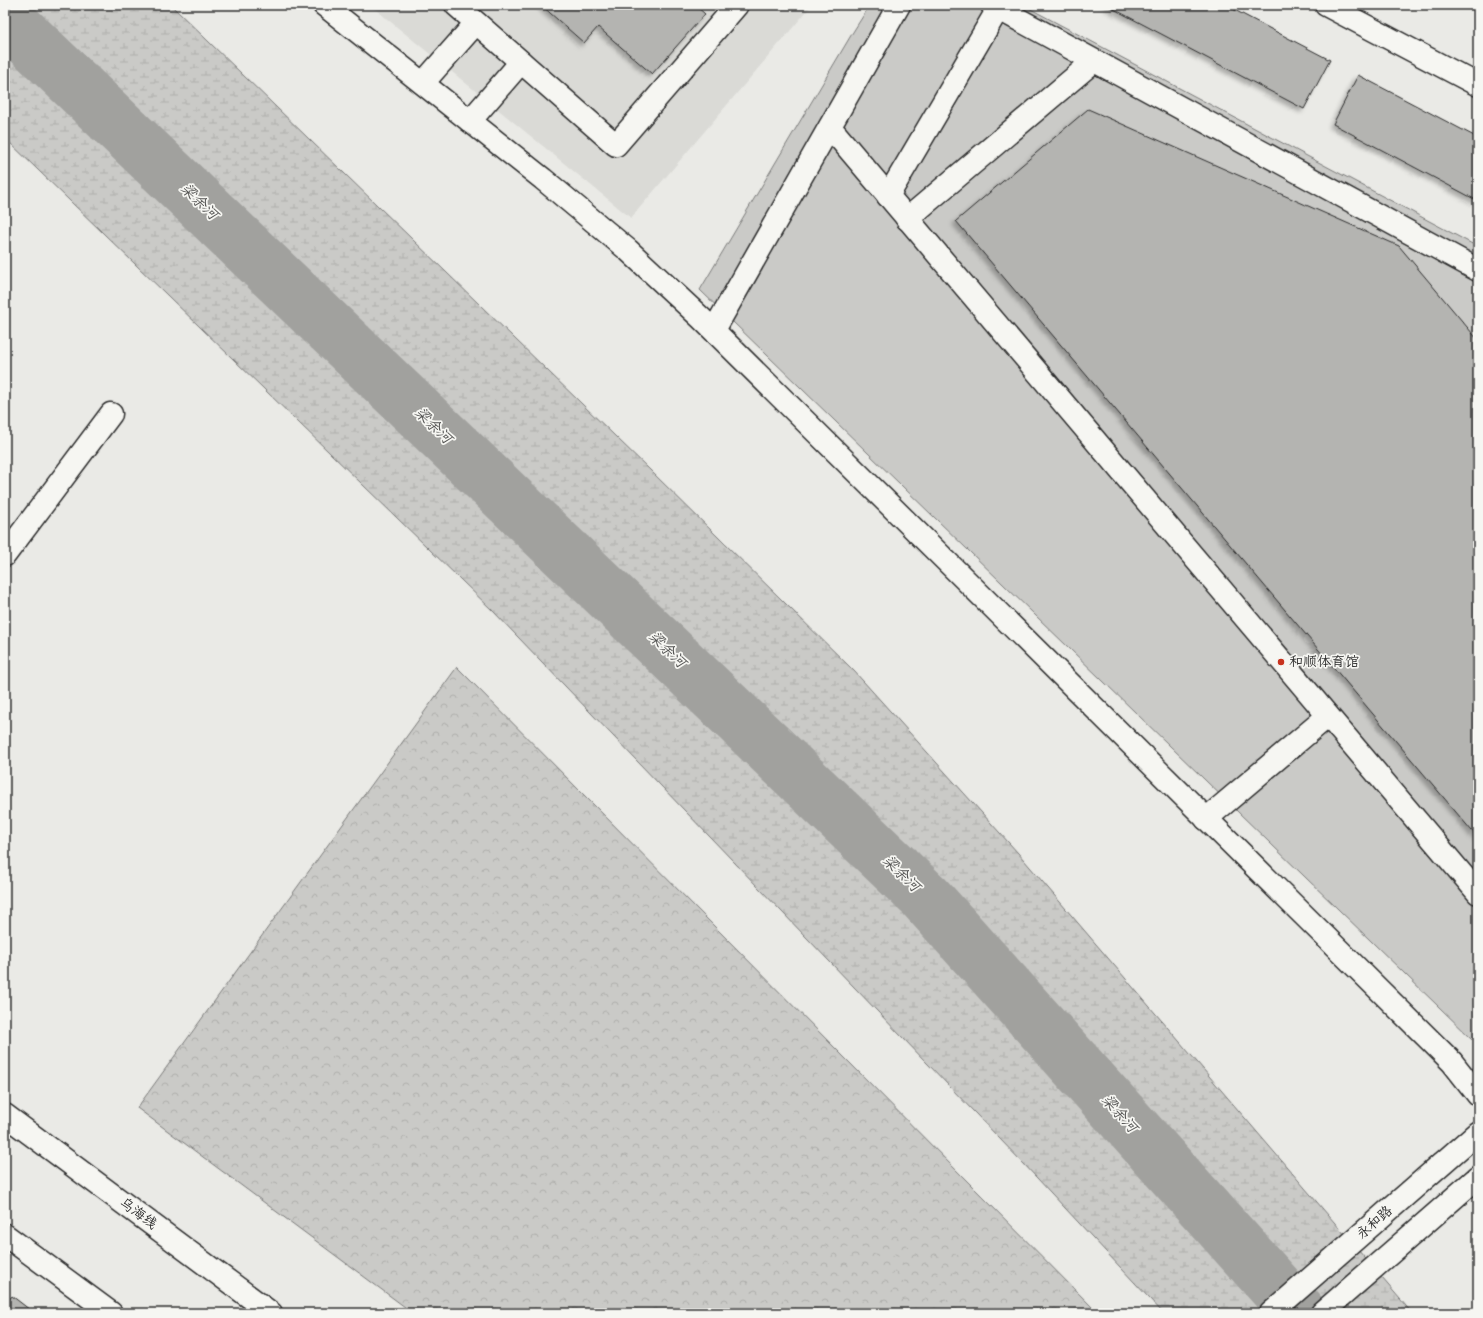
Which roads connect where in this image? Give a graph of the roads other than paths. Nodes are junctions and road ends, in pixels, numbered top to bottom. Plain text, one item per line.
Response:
1 (324, 5) edge
2 (456, 5) edge
3 (737, 5) edge
4 (899, 5) edge
5 (1326, 5) edge
6 (995, 7) edge
7 (476, 23) junction
8 (1094, 61) junction
9 (521, 62) junction
10 (423, 83) junction
11 (1478, 85) edge
12 (470, 121) junction
13 (830, 127) junction
14 (888, 196) junction
15 (907, 219) junction
16 (1478, 270) edge
17 (714, 330) junction
18 (111, 414) dead end
19 (5, 555) edge
20 (1328, 716) junction
21 (1206, 819) junction
22 (1478, 893) edge
23 (1478, 1095) edge
24 (5, 1115) edge
25 (1478, 1132) edge
26 (1471, 1183) edge
27 (5, 1235) edge
28 (111, 1313) edge
29 (271, 1313) edge
30 (1271, 1313) edge
31 (1322, 1313) edge

1 - 10 main road
2 - 7 main road
3 - 9 main road
4 - 13 main road
5 - 11 main road
6 - 8 main road
6 - 14 main road
7 - 9 main road
7 - 10 main road
8 - 15 main road
8 - 16 main road
9 - 12 main road
10 - 12 main road
12 - 17 main road
13 - 14 main road
13 - 17 main road
14 - 15 main road
15 - 20 main road
17 - 21 main road
18 - 19 main road
20 - 21 main road
20 - 22 main road
21 - 23 main road
24 - 29 main road, 乌海线
25 - 30 main road, 永和路
26 - 31 main road
27 - 28 main road

